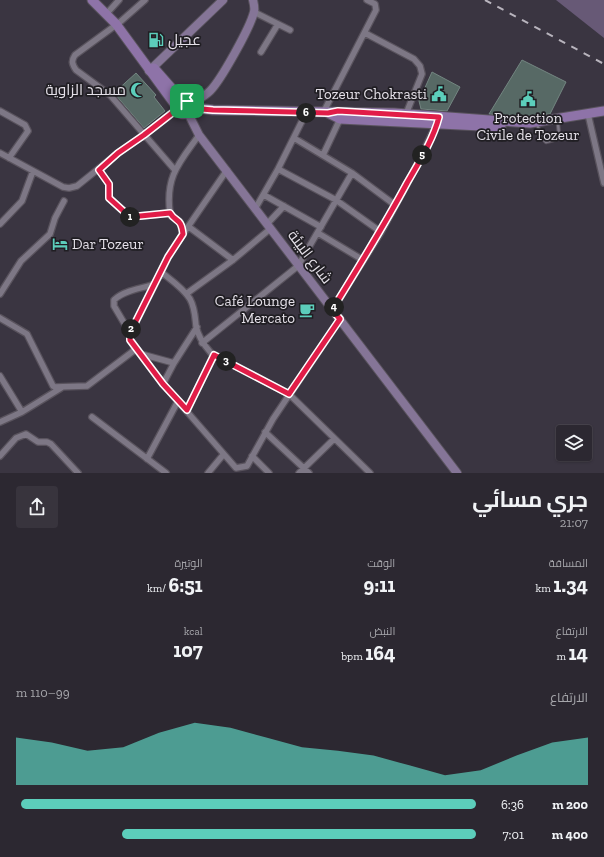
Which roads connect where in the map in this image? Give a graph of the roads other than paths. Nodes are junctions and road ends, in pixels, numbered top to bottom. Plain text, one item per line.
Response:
1 (92, 0) edge
2 (99, 0) edge
3 (119, 0) edge
4 (145, 0) edge
5 (223, 0) edge
6 (367, 0) edge
7 (254, 4) edge
8 (109, 11) junction
9 (118, 23) junction
10 (278, 24) junction
11 (290, 30) dead end
12 (365, 33) junction
13 (261, 52) dead end
14 (151, 69) junction
15 (184, 107) junction
16 (0, 111) edge
17 (604, 111) edge
18 (306, 113) junction
19 (326, 113) junction
20 (406, 114) junction
21 (588, 117) junction
22 (604, 117) edge
23 (393, 118) junction
24 (340, 119) junction
25 (438, 120) junction
26 (558, 124) junction
27 (538, 127) junction
28 (144, 135) junction
29 (199, 135) junction
30 (294, 138) junction
31 (0, 153) edge
32 (323, 155) junction
33 (9, 158) junction
34 (278, 169) junction
35 (99, 170) junction
36 (174, 170) junction
37 (227, 170) junction
38 (33, 171) junction
39 (352, 173) junction
40 (604, 183) edge
41 (264, 195) junction
42 (336, 200) junction
43 (64, 201) dead end
44 (395, 205) junction
45 (284, 206) junction
46 (255, 209) junction
47 (170, 213) junction
48 (0, 224) edge
49 (189, 227) junction
50 (269, 227) junction
51 (322, 227) junction
52 (381, 232) junction
53 (318, 233) junction
54 (183, 234) junction
55 (233, 260) junction
56 (363, 260) junction
57 (298, 266) junction
58 (161, 272) junction
59 (153, 285) junction
60 (0, 294) edge
61 (186, 294) junction
62 (332, 310) junction
63 (0, 318) edge
64 (340, 319) junction
65 (196, 327) junction
66 (130, 333) junction
67 (202, 343) junction
68 (136, 349) junction
69 (142, 354) junction
70 (214, 355) junction
71 (174, 363) junction
72 (0, 376) edge
73 (163, 384) junction
74 (63, 386) junction
75 (289, 394) junction
76 (178, 401) junction
77 (187, 410) junction
78 (22, 412) junction
79 (92, 417) dead end
80 (0, 422) edge
81 (265, 432) junction
82 (334, 439) junction
83 (223, 454) junction
84 (0, 456) edge
85 (252, 456) junction
86 (147, 459) junction
87 (304, 468) junction
88 (162, 472) edge
89 (78, 473) edge
90 (208, 473) edge
91 (269, 473) edge
92 (300, 473) edge
93 (309, 473) edge
94 (370, 473) edge
95 (458, 473) edge

1 - 9 main road
2 - 8 main road
3 - 8 street
4 - 9 street
5 - 14 main road
6 - 12 street
7 - 10 street
7 - 15 main road
8 - 9 main road
9 - 14 main road
9 - 28 street
10 - 11 street
10 - 13 street
12 - 19 street
12 - 20 street
14 - 15 main road
15 - 18 main road
15 - 28 street
15 - 29 main road, شارع البيئة
16 - 33 street
17 - 21 main road
18 - 19 main road
18 - 30 street
19 - 23 main road
19 - 24 main road
20 - 23 main road
20 - 25 main road
21 - 22 main road
21 - 25 main road
21 - 26 main road
21 - 40 street
23 - 24 main road
23 - 25 main road
24 - 32 street
25 - 27 main road
25 - 44 street
26 - 27 main road
26 - 27 lane
28 - 35 street
28 - 36 street
29 - 36 street
29 - 37 main road, شارع البيئة
30 - 32 street
30 - 34 street
31 - 33 street
32 - 39 street
33 - 38 street
34 - 41 street
34 - 42 street
35 - 38 street
35 - 47 street
36 - 47 street
37 - 46 main road, شارع البيئة
37 - 49 street
38 - 48 street
39 - 42 street
39 - 44 street
41 - 45 street
41 - 46 street
42 - 51 street
42 - 52 street
43 - 60 street
44 - 52 street
45 - 50 street
45 - 51 street
46 - 50 main road, شارع البيئة
47 - 54 street
49 - 54 street
49 - 55 street
50 - 55 street
50 - 57 main road, شارع البيئة
51 - 53 street
52 - 56 street
53 - 56 street
53 - 57 street
54 - 58 street
55 - 61 street
56 - 62 street
57 - 62 main road, شارع البيئة
57 - 67 street
58 - 59 street
58 - 61 street
59 - 66 street
59 - 66 street
61 - 65 street
62 - 64 main road, شارع البيئة
63 - 74 street
64 - 75 street
64 - 95 main road, شارع البيئة
65 - 67 street
65 - 71 street
66 - 68 street
67 - 70 street
68 - 69 street
68 - 74 street
69 - 71 street
69 - 73 street
70 - 75 street
70 - 77 street
71 - 73 street
72 - 78 street
73 - 76 street
74 - 78 street
75 - 81 street
75 - 82 street
76 - 77 street
76 - 86 street
77 - 83 street
78 - 80 street
79 - 86 street
81 - 85 street
81 - 87 street
82 - 87 street
82 - 94 street
83 - 85 street
83 - 90 street
84 - 89 street
85 - 91 street
86 - 88 street
87 - 92 street
87 - 93 street

